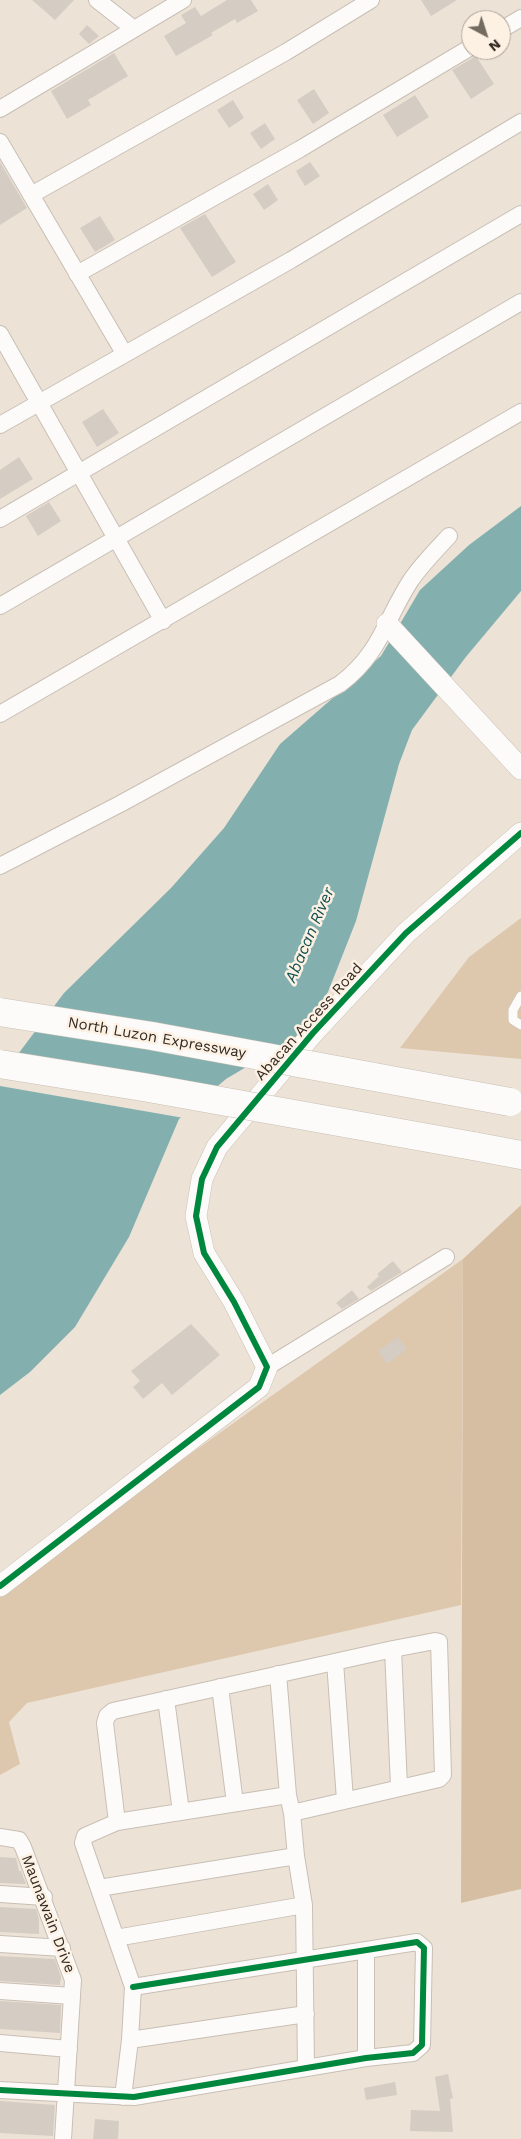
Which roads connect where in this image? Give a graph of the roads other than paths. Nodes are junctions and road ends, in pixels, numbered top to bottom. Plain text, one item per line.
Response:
1 (97, 0) edge
2 (183, 0) edge
3 (371, 0) edge
4 (134, 30) junction
5 (461, 53) edge
6 (0, 109) edge
7 (521, 122) edge
8 (0, 142) edge
9 (31, 194) junction
10 (521, 214) edge
11 (77, 274) junction
12 (521, 302) edge
13 (0, 334) edge
14 (124, 353) junction
15 (40, 402) junction
16 (521, 412) edge
17 (0, 425) edge
18 (79, 473) junction
19 (0, 519) edge
20 (449, 536) dead end
21 (116, 539) junction
22 (0, 606) edge
23 (163, 621) junction
24 (389, 627) junction
25 (0, 714) edge
26 (521, 769) edge
27 (521, 833) edge
28 (0, 866) edge
29 (521, 996) edge
30 (0, 1012) edge
31 (521, 1025) edge
32 (0, 1064) edge
33 (515, 1103) edge
34 (521, 1155) edge
35 (446, 1258) dead end
36 (267, 1367) junction
37 (0, 1586) edge
38 (393, 1649) junction
39 (335, 1662) junction
40 (278, 1674) junction
41 (220, 1687) junction
42 (166, 1699) junction
43 (400, 1787) junction
44 (288, 1795) junction
45 (345, 1800) junction
46 (235, 1804) junction
47 (181, 1812) junction
48 (292, 1812) junction
49 (117, 1822) junction
50 (0, 1837) edge
51 (296, 1856) junction
52 (99, 1888) junction
53 (0, 1894) edge
54 (44, 1897) junction
55 (304, 1905) junction
56 (116, 1938) junction
57 (0, 1944) edge
58 (62, 1948) junction
59 (366, 1950) junction
60 (306, 1960) junction
61 (133, 1987) junction
62 (0, 1991) edge
63 (72, 1996) junction
64 (306, 2014) junction
65 (130, 2040) junction
66 (0, 2043) edge
67 (69, 2048) junction
68 (366, 2058) junction
69 (306, 2068) junction
70 (0, 2090) edge
71 (67, 2094) junction
72 (123, 2097) junction
73 (63, 2139) edge

1 - 4 street
2 - 4 street
3 - 9 street
4 - 6 street
5 - 11 street
7 - 14 street
8 - 9 street
9 - 11 street
10 - 18 street
11 - 14 street
12 - 21 street
13 - 15 street
14 - 15 street
15 - 17 street
15 - 18 street
16 - 23 street
18 - 19 street
18 - 21 street
20 - 24 street
21 - 22 street
21 - 23 street
23 - 25 street
24 - 26 street
24 - 28 street
27 - 36 street, Abacan Access Road
29 - 31 lane
30 - 33 highway, North Luzon Expressway, bridge
32 - 34 highway, bridge
35 - 36 street
36 - 37 street
38 - 39 street
38 - 43 street
38 - 43 street
39 - 40 street
39 - 45 street
40 - 41 street
40 - 44 street
41 - 42 street
41 - 46 street
42 - 47 street
42 - 49 street
43 - 45 street
44 - 46 street
44 - 48 street
45 - 48 street
46 - 47 street
47 - 49 street
48 - 51 street
49 - 52 street
50 - 54 street, Maunawain Drive
51 - 52 street
51 - 55 street
52 - 56 street
53 - 54 street
54 - 58 street, Maunawain Drive
55 - 56 street
55 - 60 street
56 - 61 street
57 - 58 street
58 - 63 street, Maunawain Drive
59 - 60 street
59 - 68 street
59 - 68 street
60 - 61 street
60 - 64 street
61 - 65 street
62 - 63 street
63 - 67 street, Maunawain Drive
64 - 65 street
64 - 69 street
65 - 72 street
66 - 67 street
67 - 71 street, Maunawain Drive
68 - 69 street
69 - 72 street
70 - 71 street
71 - 72 street
71 - 73 street, Maunawain Drive

